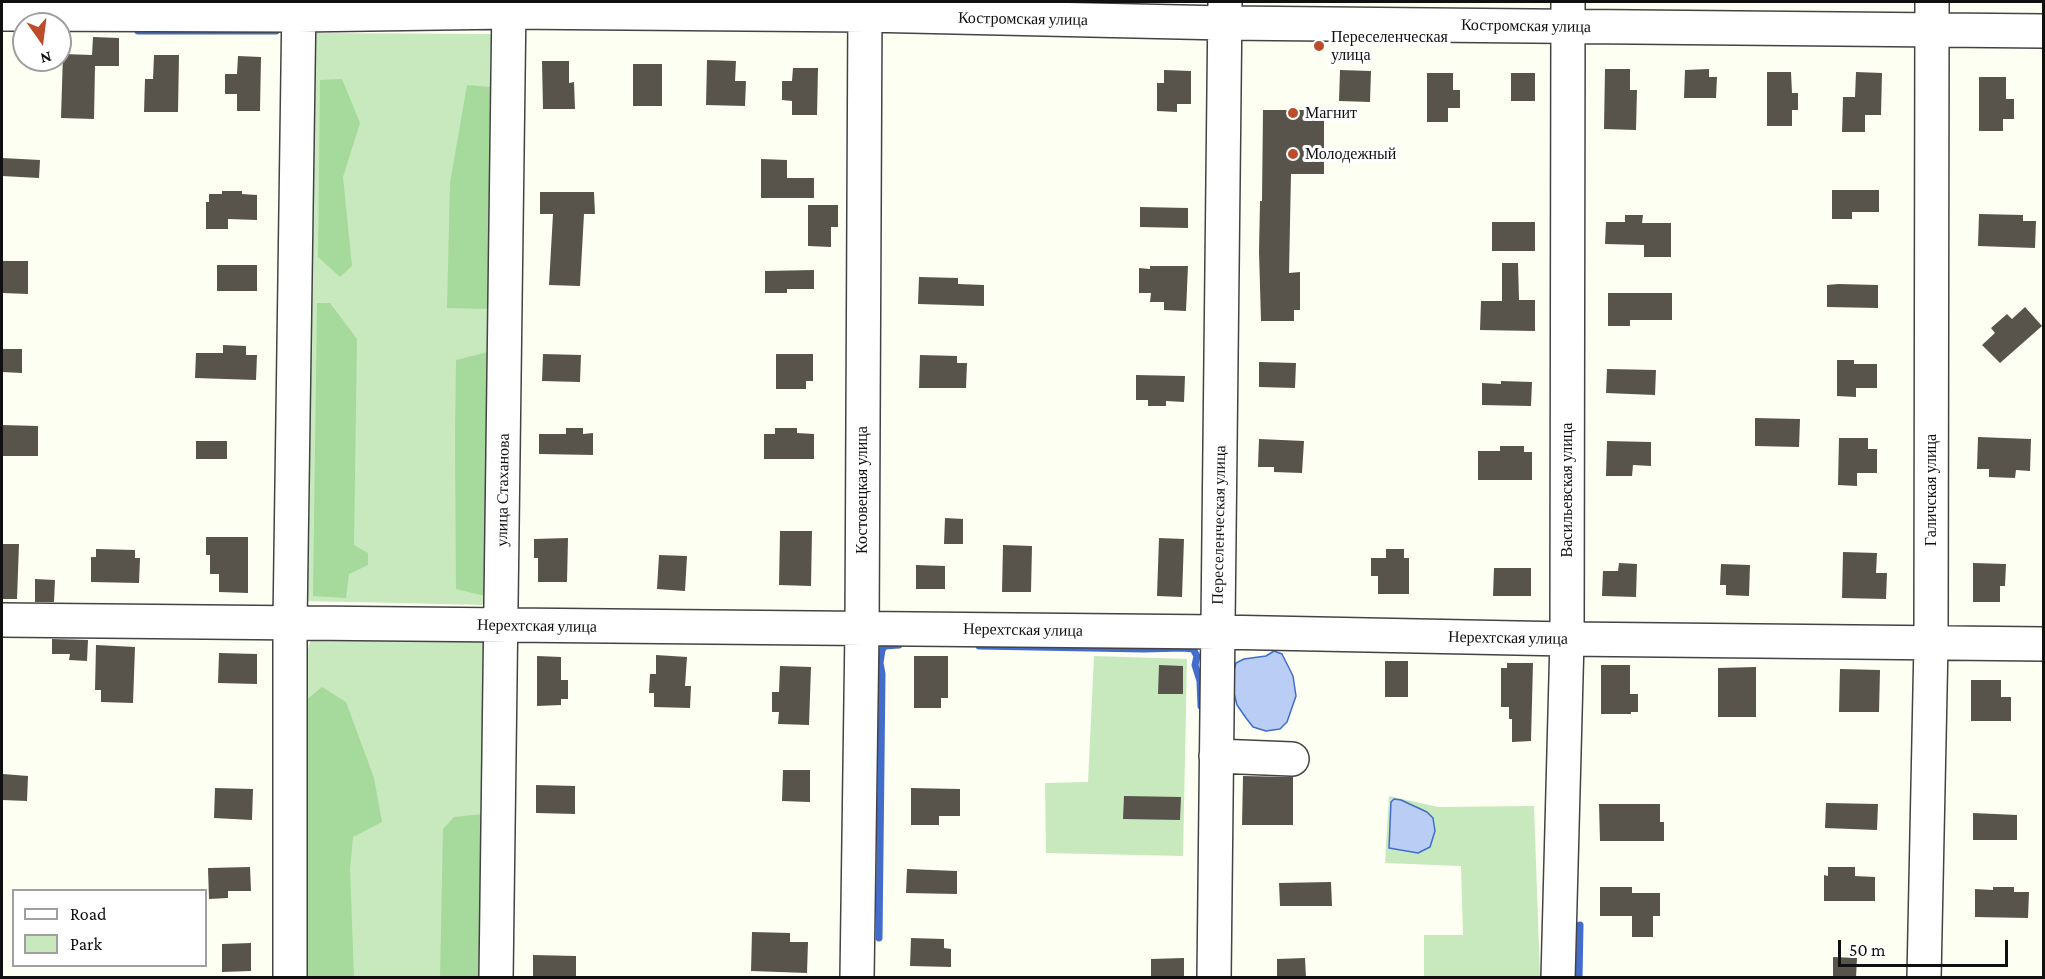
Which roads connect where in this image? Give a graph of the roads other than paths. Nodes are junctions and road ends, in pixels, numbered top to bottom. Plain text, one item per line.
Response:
1 (509, 7) edge
2 (299, 8) edge
3 (865, 8) edge
4 (1225, 12) edge
5 (2, 14) edge
6 (1568, 14) edge
7 (1932, 16) edge
8 (2043, 31) edge
9 (2, 620) edge
10 (290, 623) junction
11 (501, 625) junction
12 (862, 629) junction
13 (1218, 633) junction
14 (1567, 639) junction
15 (1931, 643) junction
16 (2043, 644) edge
17 (1216, 756) junction
18 (1292, 759) dead end
19 (290, 978) edge
20 (496, 978) edge
21 (856, 978) edge
22 (1214, 978) edge
23 (1558, 978) edge
24 (1924, 978) edge

1 - 2 street, Костромская улица
1 - 3 street, Костромская улица
1 - 11 street, улица Стаханова
2 - 5 street, Костромская улица
2 - 10 street
3 - 4 street, Костромская улица
3 - 12 street, Костовецкая улица
4 - 6 street, Костромская улица
4 - 13 street, Переселенческая улица
6 - 7 street, Костромская улица
6 - 14 street, Васильевская улица
7 - 8 street, Костромская улица
7 - 15 street, Галичская улица
9 - 10 street, Нерехтская улица
10 - 11 street, Нерехтская улица
10 - 19 street
11 - 12 street, Нерехтская улица
11 - 20 street, улица Стаханова
12 - 13 street, Нерехтская улица
12 - 21 street, Костовецкая улица
13 - 14 street, Нерехтская улица
13 - 17 street, Переселенческая улица
14 - 15 street, Нерехтская улица
14 - 23 street, Васильевская улица
15 - 16 street, Нерехтская улица
15 - 24 street, Галичская улица
17 - 18 street
17 - 22 street, Переселенческая улица

